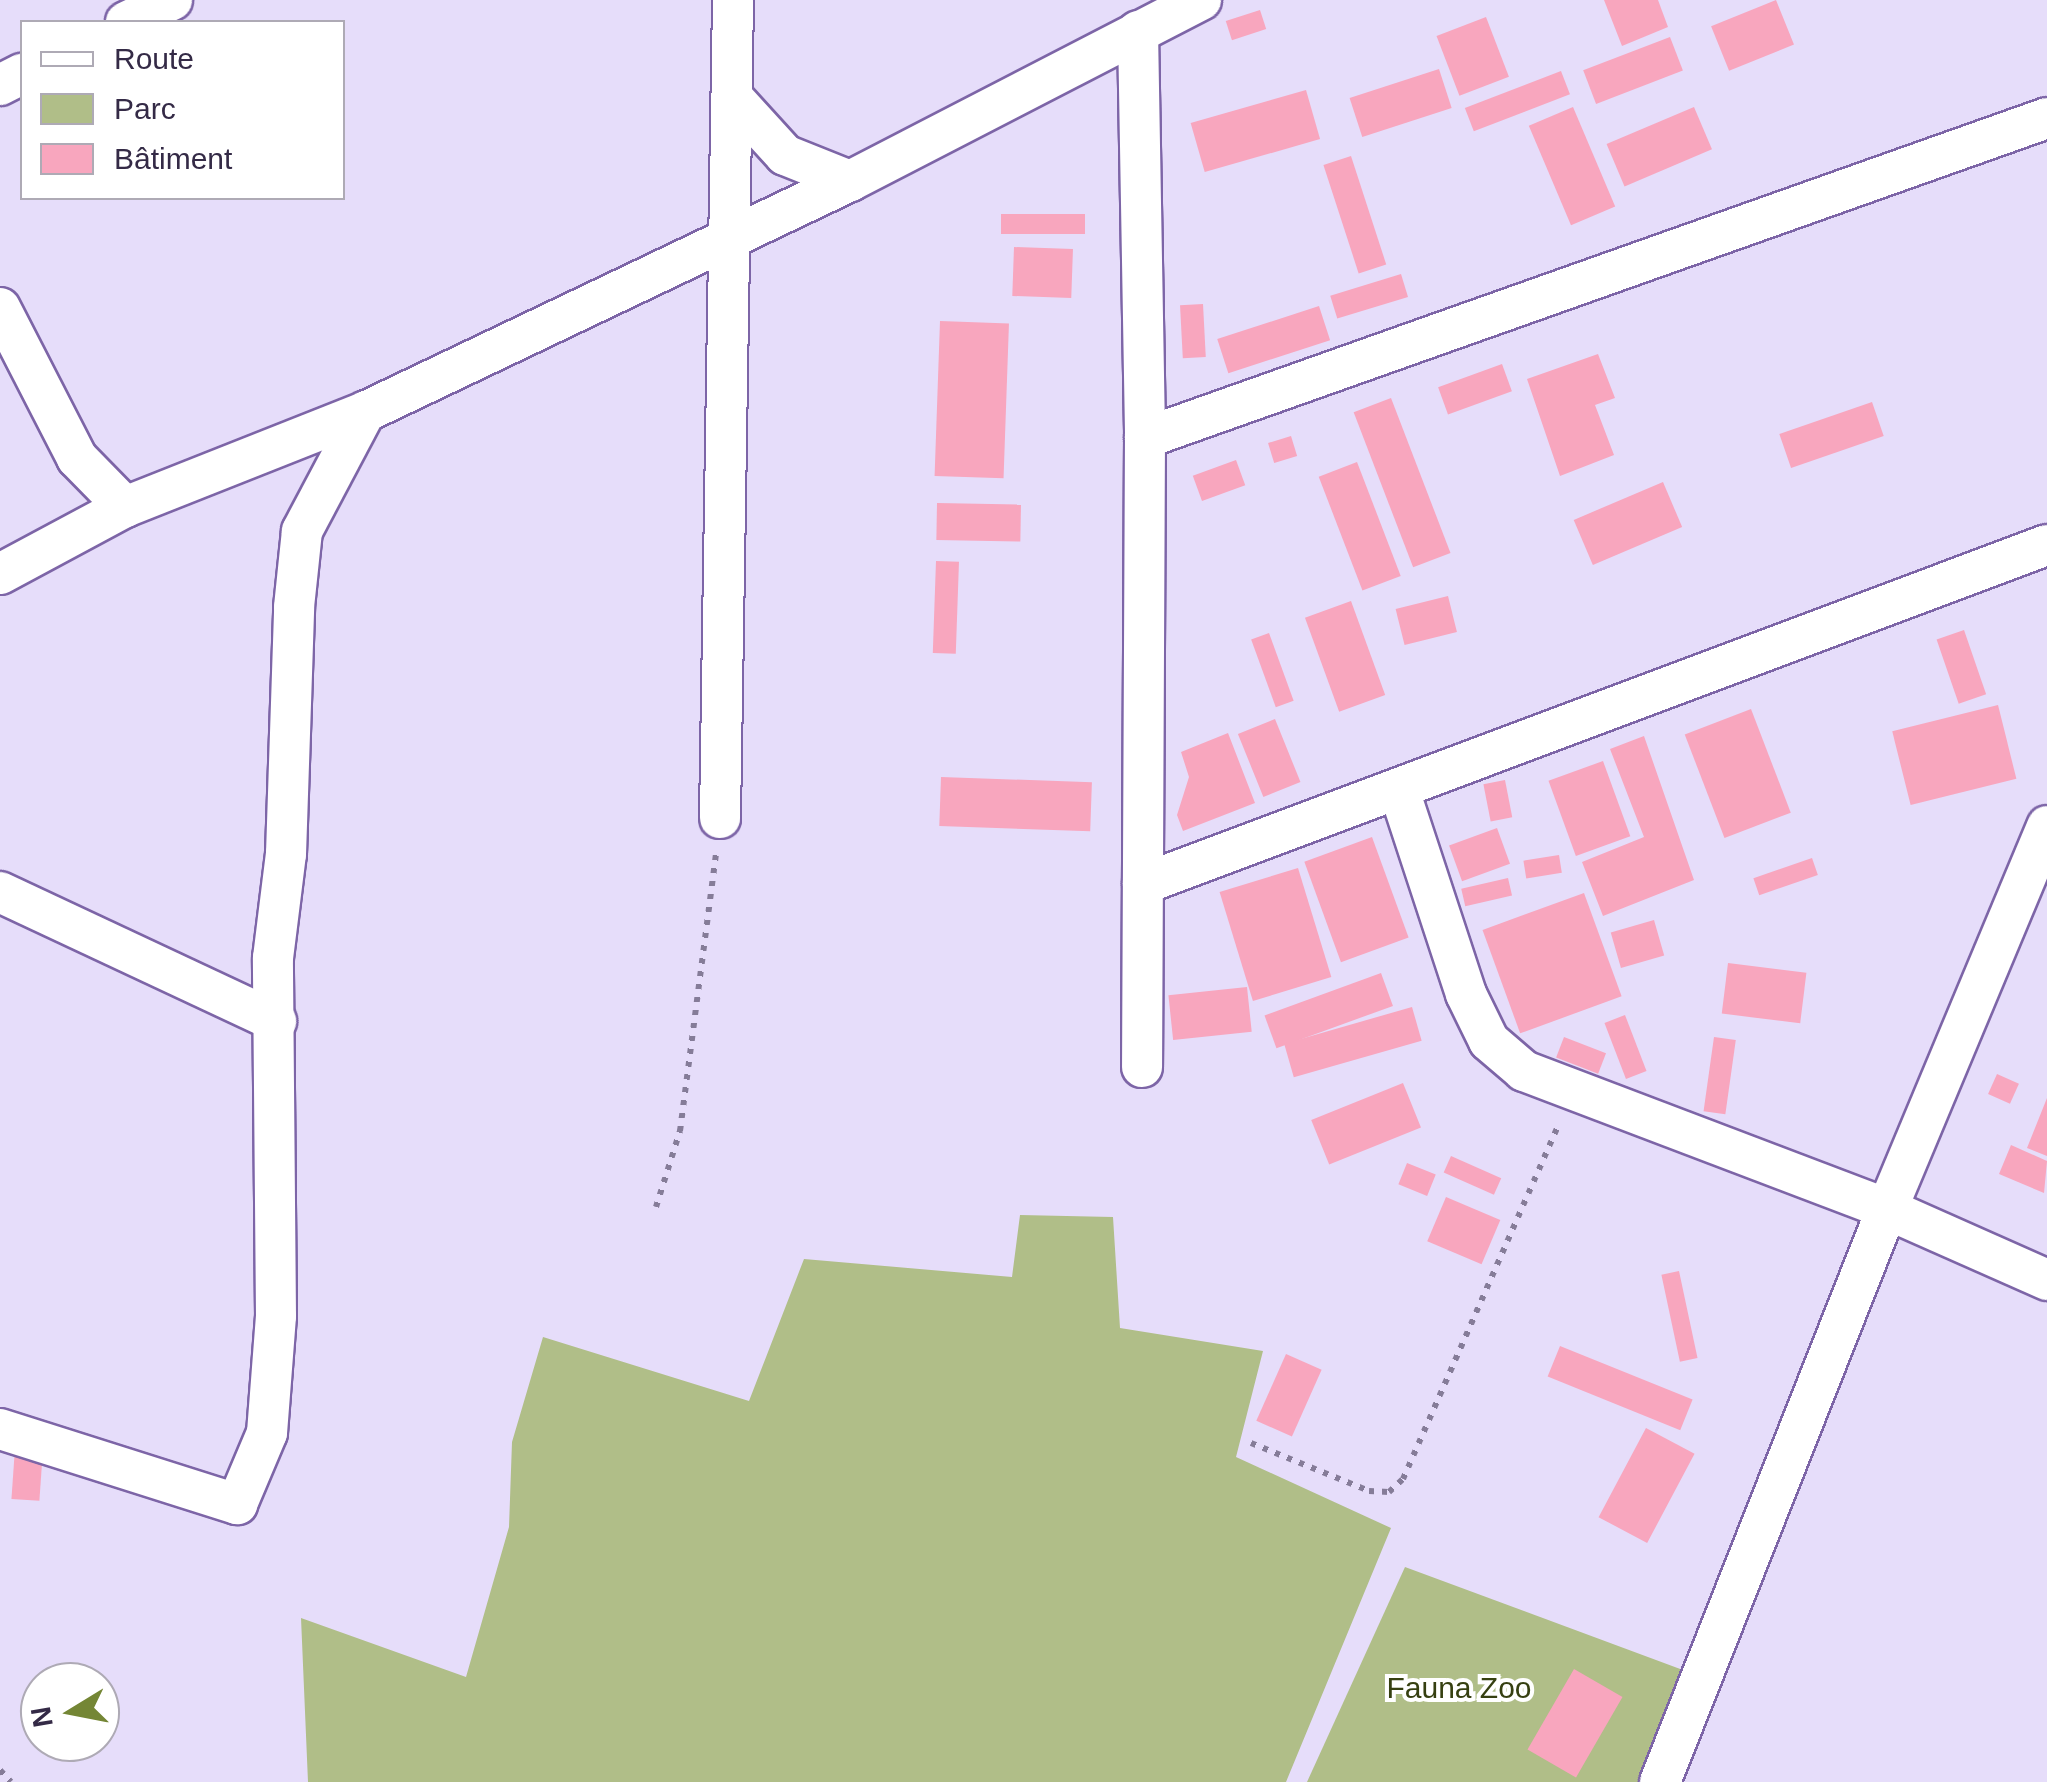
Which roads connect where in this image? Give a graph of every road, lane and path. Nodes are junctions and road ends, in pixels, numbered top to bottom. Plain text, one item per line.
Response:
1 (172, 0) edge
2 (732, 0) edge
3 (1201, 0) edge
4 (130, 20) edge
5 (1138, 31) junction
6 (732, 98) junction
7 (2047, 118) edge
8 (850, 181) junction
9 (732, 235) junction
10 (0, 308) edge
11 (365, 412) junction
12 (1145, 438) junction
13 (125, 507) junction
14 (2047, 545) edge
15 (0, 574) edge
16 (1399, 790) junction
17 (720, 818) joint
18 (2047, 826) edge
19 (1143, 884) junction
20 (0, 892) edge
21 (276, 1021) junction
22 (1142, 1067) dead end
23 (1572, 1094) junction
24 (656, 1208) dead end
25 (1887, 1208) junction
26 (2047, 1280) edge
27 (0, 1430) edge
28 (1252, 1443) dead end
29 (0, 1770) edge
30 (11, 1782) edge
31 (1660, 1782) edge

1 - 4 street
2 - 6 street
3 - 5 street
5 - 8 street
5 - 12 street
6 - 8 street
6 - 9 street
7 - 12 street
8 - 9 street
9 - 11 street
9 - 17 street
10 - 13 street
11 - 13 street
11 - 21 street
12 - 19 street
13 - 15 street
14 - 16 street
16 - 19 street
16 - 23 street
17 - 24 path
18 - 25 street
19 - 22 street
20 - 21 street
21 - 27 street
23 - 25 street
23 - 28 path
25 - 26 street
25 - 31 street
29 - 30 path

